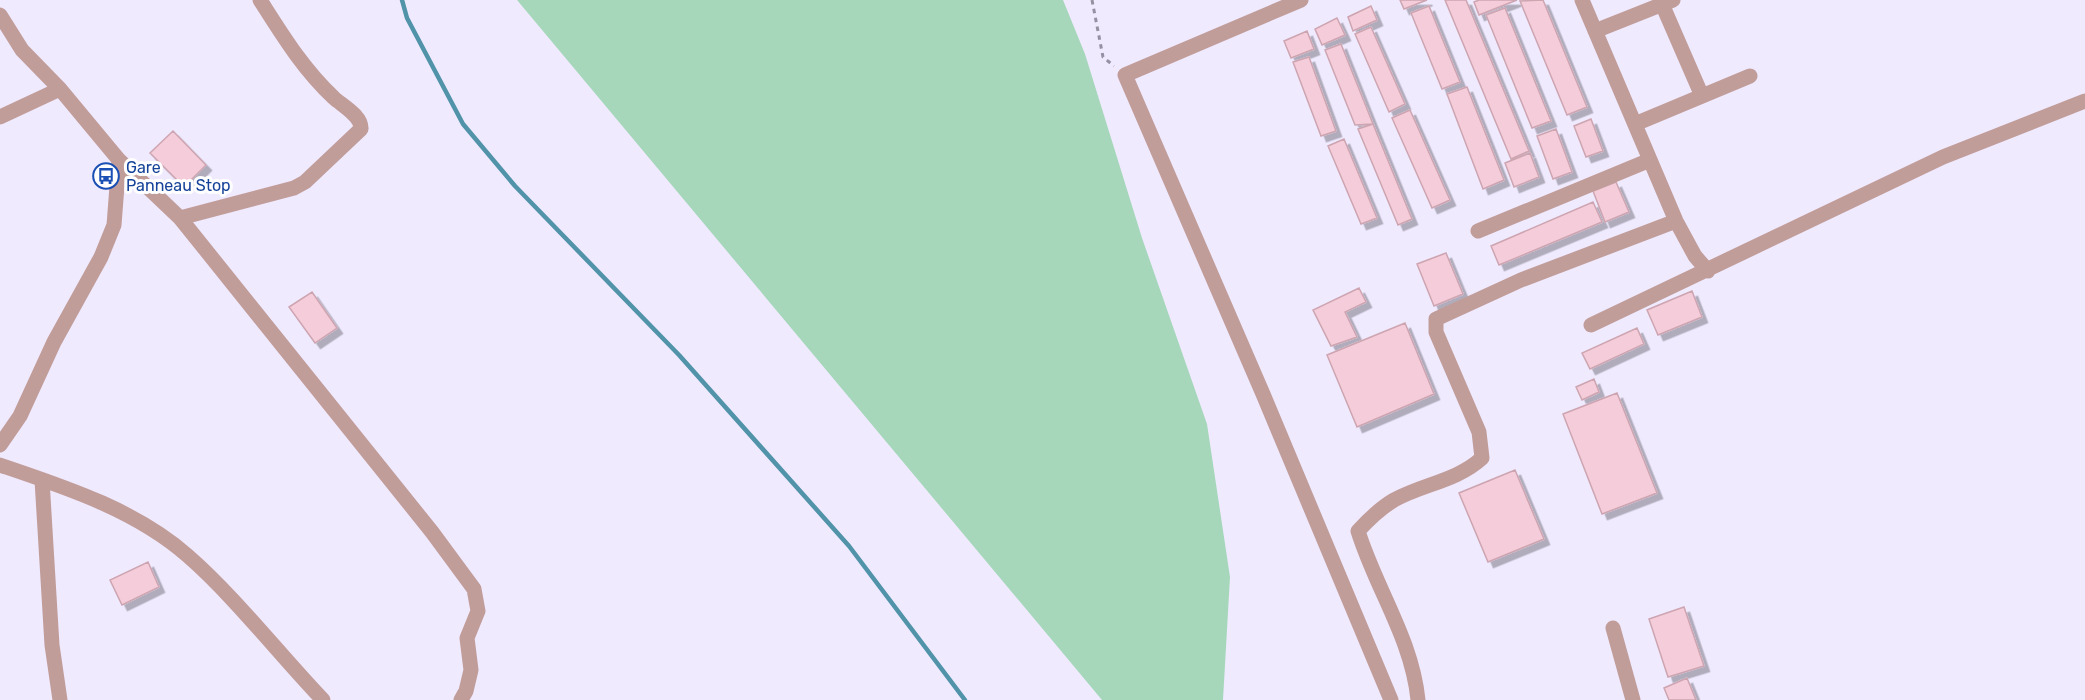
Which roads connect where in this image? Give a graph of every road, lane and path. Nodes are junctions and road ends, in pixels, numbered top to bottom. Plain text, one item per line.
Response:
1 (260, 0) edge
2 (1092, 0) edge
3 (1301, 0) edge
4 (1582, 0) edge
5 (1667, 2) edge
6 (0, 15) edge
7 (1595, 31) junction
8 (1125, 75) junction
9 (1750, 76) dead end
10 (60, 89) junction
11 (1702, 96) junction
12 (2085, 101) edge
13 (0, 117) edge
14 (1635, 124) junction
15 (119, 160) junction
16 (1650, 160) junction
17 (180, 218) junction
18 (1676, 221) junction
19 (1478, 231) dead end
20 (1708, 271) junction
21 (1591, 325) dead end
22 (0, 445) edge
23 (0, 465) edge
24 (42, 480) junction
25 (1613, 628) dead end
26 (60, 700) edge
27 (323, 700) edge
28 (460, 700) edge
29 (1391, 700) edge
30 (1418, 700) edge
31 (1633, 700) edge

1 - 17 street
2 - 8 path
3 - 8 street
4 - 7 street
5 - 7 street
5 - 11 street
6 - 10 street
7 - 14 street
8 - 29 street
9 - 11 street
10 - 13 street
10 - 15 street
11 - 14 street
12 - 20 street
14 - 16 street
15 - 17 street
15 - 22 street
16 - 18 street
16 - 19 street
17 - 28 street
18 - 20 street
18 - 30 street
20 - 21 street
23 - 24 street
24 - 26 street
24 - 27 street
25 - 31 street

